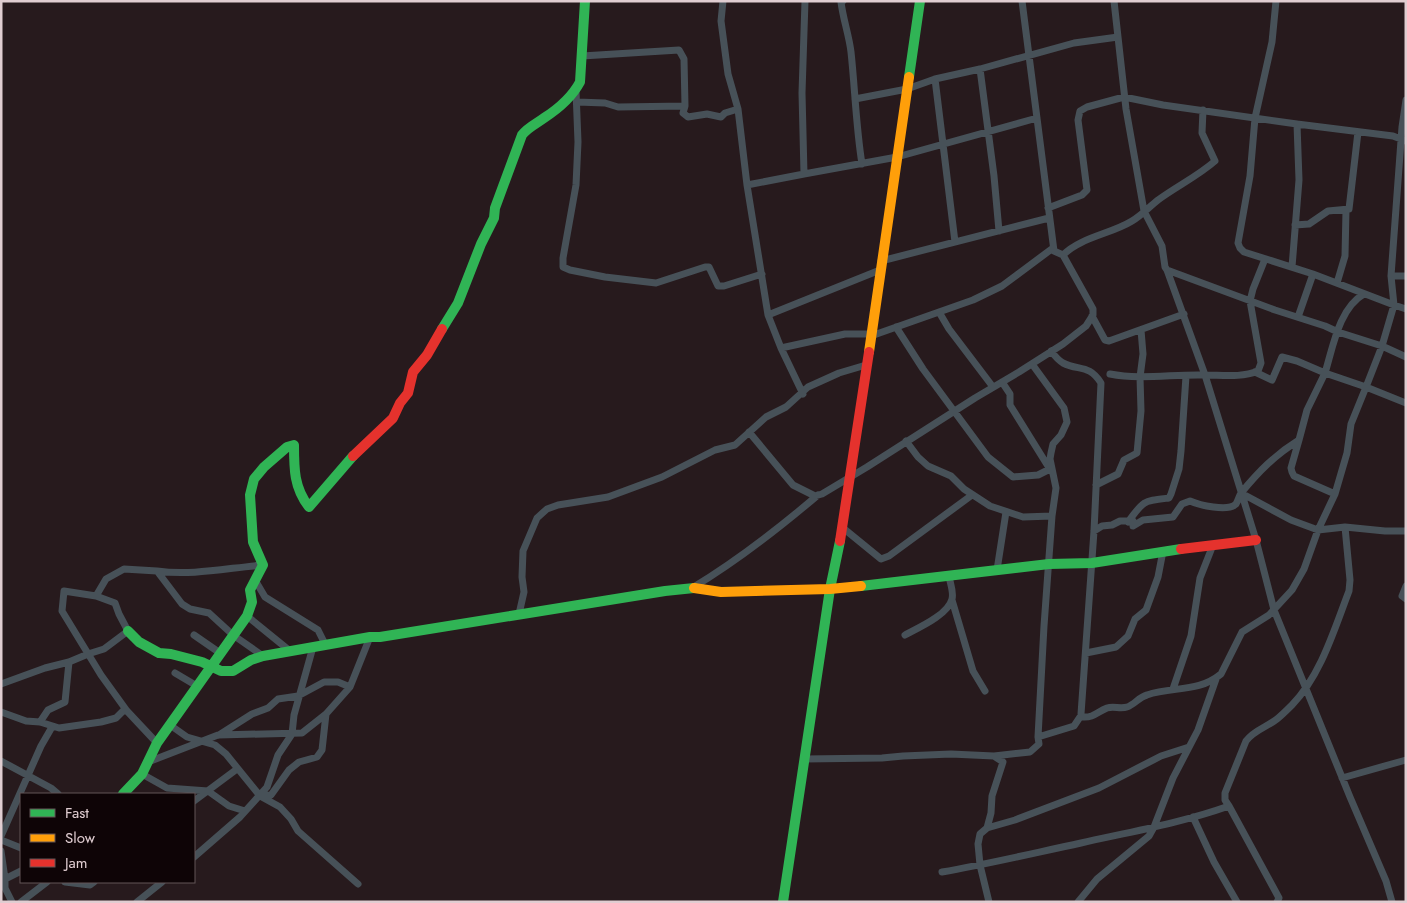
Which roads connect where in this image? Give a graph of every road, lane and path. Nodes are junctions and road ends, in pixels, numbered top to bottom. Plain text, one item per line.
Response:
1 (585, 1) edge
2 (723, 1) edge
3 (805, 1) edge
4 (843, 1) edge
5 (920, 1) edge
6 (1022, 1) edge
7 (1114, 1) edge
8 (1276, 1) edge
9 (1118, 37) junction
10 (1029, 55) junction
11 (582, 56) junction
12 (980, 69) junction
13 (935, 79) junction
14 (907, 89) junction
15 (576, 91) junction
16 (1124, 97) junction
17 (855, 99) junction
18 (1406, 100) edge
19 (577, 102) junction
20 (685, 106) junction
21 (738, 109) junction
22 (1204, 110) junction
23 (1037, 118) junction
24 (1255, 118) junction
25 (1297, 124) junction
26 (988, 132) junction
27 (1358, 132) junction
28 (1404, 141) edge
29 (943, 144) junction
30 (897, 157) junction
31 (862, 164) junction
32 (804, 174) junction
33 (747, 185) junction
34 (1048, 208) junction
35 (1346, 210) junction
36 (1144, 211) junction
37 (1049, 218) junction
38 (1295, 225) junction
39 (999, 231) junction
40 (955, 242) junction
41 (1053, 248) junction
42 (1063, 254) junction
43 (1266, 259) junction
44 (881, 266) junction
45 (1292, 267) junction
46 (1167, 270) junction
47 (762, 274) junction
48 (1313, 274) junction
49 (1391, 276) junction
50 (1406, 276) edge
51 (1337, 282) junction
52 (1364, 294) junction
53 (1250, 301) junction
54 (1394, 305) junction
55 (1406, 309) edge
56 (939, 312) junction
57 (1184, 314) junction
58 (768, 315) junction
59 (1092, 316) junction
60 (1298, 317) junction
61 (896, 328) junction
62 (1141, 330) junction
63 (1338, 332) junction
64 (871, 335) junction
65 (1382, 346) junction
66 (781, 348) junction
67 (1051, 351) junction
68 (1406, 357) edge
69 (1032, 364) junction
70 (866, 365) junction
71 (1256, 372) junction
72 (1325, 373) junction
73 (1110, 374) dead end
74 (1205, 375) junction
75 (1186, 376) junction
76 (1140, 377) junction
77 (1002, 382) junction
78 (1366, 387) junction
79 (993, 388) junction
80 (802, 394) junction
81 (1405, 401) edge
82 (953, 411) junction
83 (749, 432) junction
84 (1299, 440) junction
85 (906, 441) junction
86 (1050, 469) junction
87 (1054, 476) junction
88 (850, 478) junction
89 (1096, 486) junction
90 (1241, 493) junction
91 (972, 494) junction
92 (1335, 494) junction
93 (818, 495) junction
94 (1006, 512) junction
95 (1052, 516) junction
96 (1128, 522) junction
97 (1345, 527) junction
98 (843, 528) junction
99 (1318, 530) junction
100 (1094, 531) junction
101 (1406, 531) edge
102 (1256, 540) junction
103 (1213, 545) junction
104 (1163, 551) junction
105 (1092, 563) junction
106 (1049, 564) junction
107 (263, 565) junction
108 (997, 570) junction
109 (157, 571) junction
110 (949, 576) junction
111 (255, 580) junction
112 (1406, 586) edge
113 (691, 588) junction
114 (830, 589) junction
115 (96, 596) junction
116 (1406, 599) edge
117 (952, 600) junction
118 (1274, 610) junction
119 (519, 614) junction
120 (247, 616) junction
121 (128, 631) junction
122 (194, 635) dead end
123 (233, 635) junction
124 (905, 635) dead end
125 (370, 637) junction
126 (325, 644) junction
127 (312, 647) junction
128 (290, 651) junction
129 (1086, 652) junction
130 (220, 653) junction
131 (88, 654) junction
132 (263, 656) junction
133 (69, 662) junction
134 (211, 666) junction
135 (175, 673) dead end
136 (1216, 679) junction
137 (1, 684) edge
138 (197, 686) junction
139 (350, 687) junction
140 (1306, 688) junction
141 (1173, 689) junction
142 (986, 691) dead end
143 (299, 696) junction
144 (125, 709) junction
145 (1, 712) edge
146 (326, 714) junction
147 (1082, 717) junction
148 (40, 722) junction
149 (170, 726) junction
150 (52, 727) junction
151 (292, 734) junction
152 (218, 735) junction
153 (1038, 737) junction
154 (201, 742) junction
155 (157, 743) junction
156 (1189, 747) junction
157 (994, 756) junction
158 (804, 759) junction
159 (1, 760) edge
160 (1406, 760) edge
161 (148, 762) junction
162 (237, 769) junction
163 (142, 774) junction
164 (28, 776) junction
165 (1342, 778) junction
166 (208, 791) junction
167 (20, 793) edge
168 (57, 793) edge
169 (126, 793) edge
170 (20, 794) edge
171 (260, 796) junction
172 (195, 800) edge
173 (1229, 806) junction
174 (245, 810) junction
175 (1193, 817) junction
176 (987, 828) junction
177 (1154, 828) junction
178 (1, 836) edge
179 (1, 840) edge
180 (20, 848) edge
181 (1, 851) edge
182 (195, 856) edge
183 (2, 860) edge
184 (980, 865) junction
185 (20, 872) edge
186 (942, 872) dead end
187 (6, 879) junction
188 (73, 883) edge
189 (93, 883) edge
190 (161, 883) edge
191 (38, 884) edge
192 (358, 884) dead end
193 (12, 902) edge
194 (21, 902) edge
195 (137, 902) edge
196 (783, 902) edge
197 (989, 902) edge
198 (1078, 902) edge
199 (1237, 902) edge
200 (1277, 902) edge
201 (1392, 902) edge

1 - 11 street
2 - 21 street
3 - 32 street
4 - 17 street
5 - 14 street
6 - 10 street
7 - 9 street
8 - 24 street
9 - 10 street
9 - 16 street
10 - 12 street
10 - 23 street
11 - 15 street
11 - 20 street
12 - 13 street
12 - 26 street
13 - 14 street
13 - 29 street
14 - 17 street
14 - 30 street
15 - 19 street
15 - 107 street
16 - 22 street
16 - 34 street
16 - 36 street
17 - 31 street
18 - 28 street
19 - 20 street
19 - 47 street
20 - 21 street
21 - 33 street
22 - 24 street
22 - 36 street
23 - 26 street
23 - 34 street
24 - 25 street
24 - 43 street
25 - 27 street
25 - 38 street
26 - 29 street
26 - 39 street
27 - 28 street
27 - 35 street
28 - 49 street
29 - 30 street
29 - 40 street
30 - 31 street
30 - 44 street
31 - 32 street
32 - 33 street
33 - 47 street
34 - 37 street
35 - 38 street
35 - 51 street
36 - 42 street
36 - 46 street
37 - 39 street
37 - 41 street
38 - 45 street
39 - 40 street
40 - 44 street
41 - 42 street
41 - 56 street
42 - 59 street
43 - 45 street
43 - 53 street
44 - 58 street
44 - 64 street
45 - 48 street
46 - 53 street
46 - 57 street
47 - 58 street
48 - 51 street
48 - 60 street
49 - 50 street
49 - 54 street
51 - 52 street
52 - 54 street
52 - 63 street
53 - 60 street
53 - 71 street
54 - 55 street
54 - 65 street
56 - 61 street
56 - 79 street
57 - 62 street
57 - 74 street
58 - 66 street
59 - 62 street
59 - 67 street
60 - 63 street
61 - 64 street
61 - 82 street
62 - 76 street
63 - 65 street
63 - 72 street
64 - 66 street
64 - 70 street
65 - 68 street
65 - 78 street
66 - 80 street
67 - 69 street
67 - 89 street
69 - 77 street
69 - 87 street
70 - 80 street
70 - 88 street
71 - 72 street
71 - 74 street
72 - 78 street
72 - 84 street
73 - 76 street
74 - 75 street
74 - 90 street
75 - 76 street
75 - 96 street
76 - 89 street
77 - 79 street
77 - 86 street
78 - 81 street
78 - 92 street
79 - 82 street
80 - 83 street
82 - 85 street
82 - 86 street
83 - 93 street
83 - 119 street
84 - 90 street
84 - 92 street
85 - 88 street
85 - 91 street
86 - 87 street
87 - 95 street
88 - 93 street
88 - 98 street
89 - 100 street
90 - 96 street
90 - 99 street
90 - 102 street
91 - 94 street
91 - 98 street
92 - 99 street
93 - 113 street
94 - 95 street
94 - 108 street
95 - 106 street
96 - 100 street
97 - 99 street
97 - 101 street
97 - 140 street
98 - 114 street
99 - 118 street
100 - 105 street
102 - 103 street
102 - 118 street
103 - 104 street
103 - 141 street
104 - 105 street
104 - 129 street
105 - 106 street
105 - 129 street
106 - 108 street
106 - 153 street
107 - 109 street
107 - 111 street
108 - 110 street
109 - 115 street
109 - 123 street
110 - 114 street
110 - 117 street
111 - 120 street
111 - 126 street
112 - 116 street
113 - 114 street
113 - 119 street
114 - 158 street
115 - 121 street
115 - 131 street
117 - 124 street
117 - 142 street
118 - 136 street
118 - 140 street
119 - 125 street
120 - 123 street
120 - 128 street
121 - 131 street
121 - 134 street
122 - 130 street
123 - 130 street
123 - 132 street
125 - 126 street
125 - 139 street
126 - 127 street
127 - 128 street
127 - 143 street
128 - 132 street
129 - 147 street
130 - 134 street
131 - 133 street
131 - 144 street
132 - 134 street
133 - 137 street
133 - 148 street
134 - 138 street
135 - 138 street
136 - 141 street
136 - 156 street
138 - 149 street
139 - 143 street
139 - 146 street
140 - 165 street
140 - 173 street
141 - 147 street
143 - 151 street
143 - 152 street
144 - 150 street
144 - 155 street
145 - 148 street
146 - 151 street
146 - 171 street
147 - 153 street
148 - 150 street
149 - 154 street
149 - 155 street
150 - 164 street
151 - 152 street
151 - 171 street
152 - 154 street
153 - 157 street
154 - 161 street
154 - 162 street
155 - 161 street
156 - 176 street
156 - 177 street
157 - 158 street
157 - 176 street
158 - 196 street
159 - 164 street
160 - 165 street
161 - 163 street
162 - 166 street
162 - 171 street
163 - 166 street
163 - 169 street
164 - 167 street
164 - 168 street
165 - 201 street
166 - 172 street
166 - 174 street
170 - 178 street
171 - 174 street
171 - 192 street
173 - 175 street
173 - 200 street
174 - 182 street
175 - 177 street
175 - 199 street
176 - 184 street
177 - 184 street
177 - 198 street
179 - 180 street
181 - 183 street
183 - 187 street
184 - 186 street
184 - 197 street
185 - 187 street
187 - 193 street
188 - 189 street
190 - 195 street
191 - 194 street

